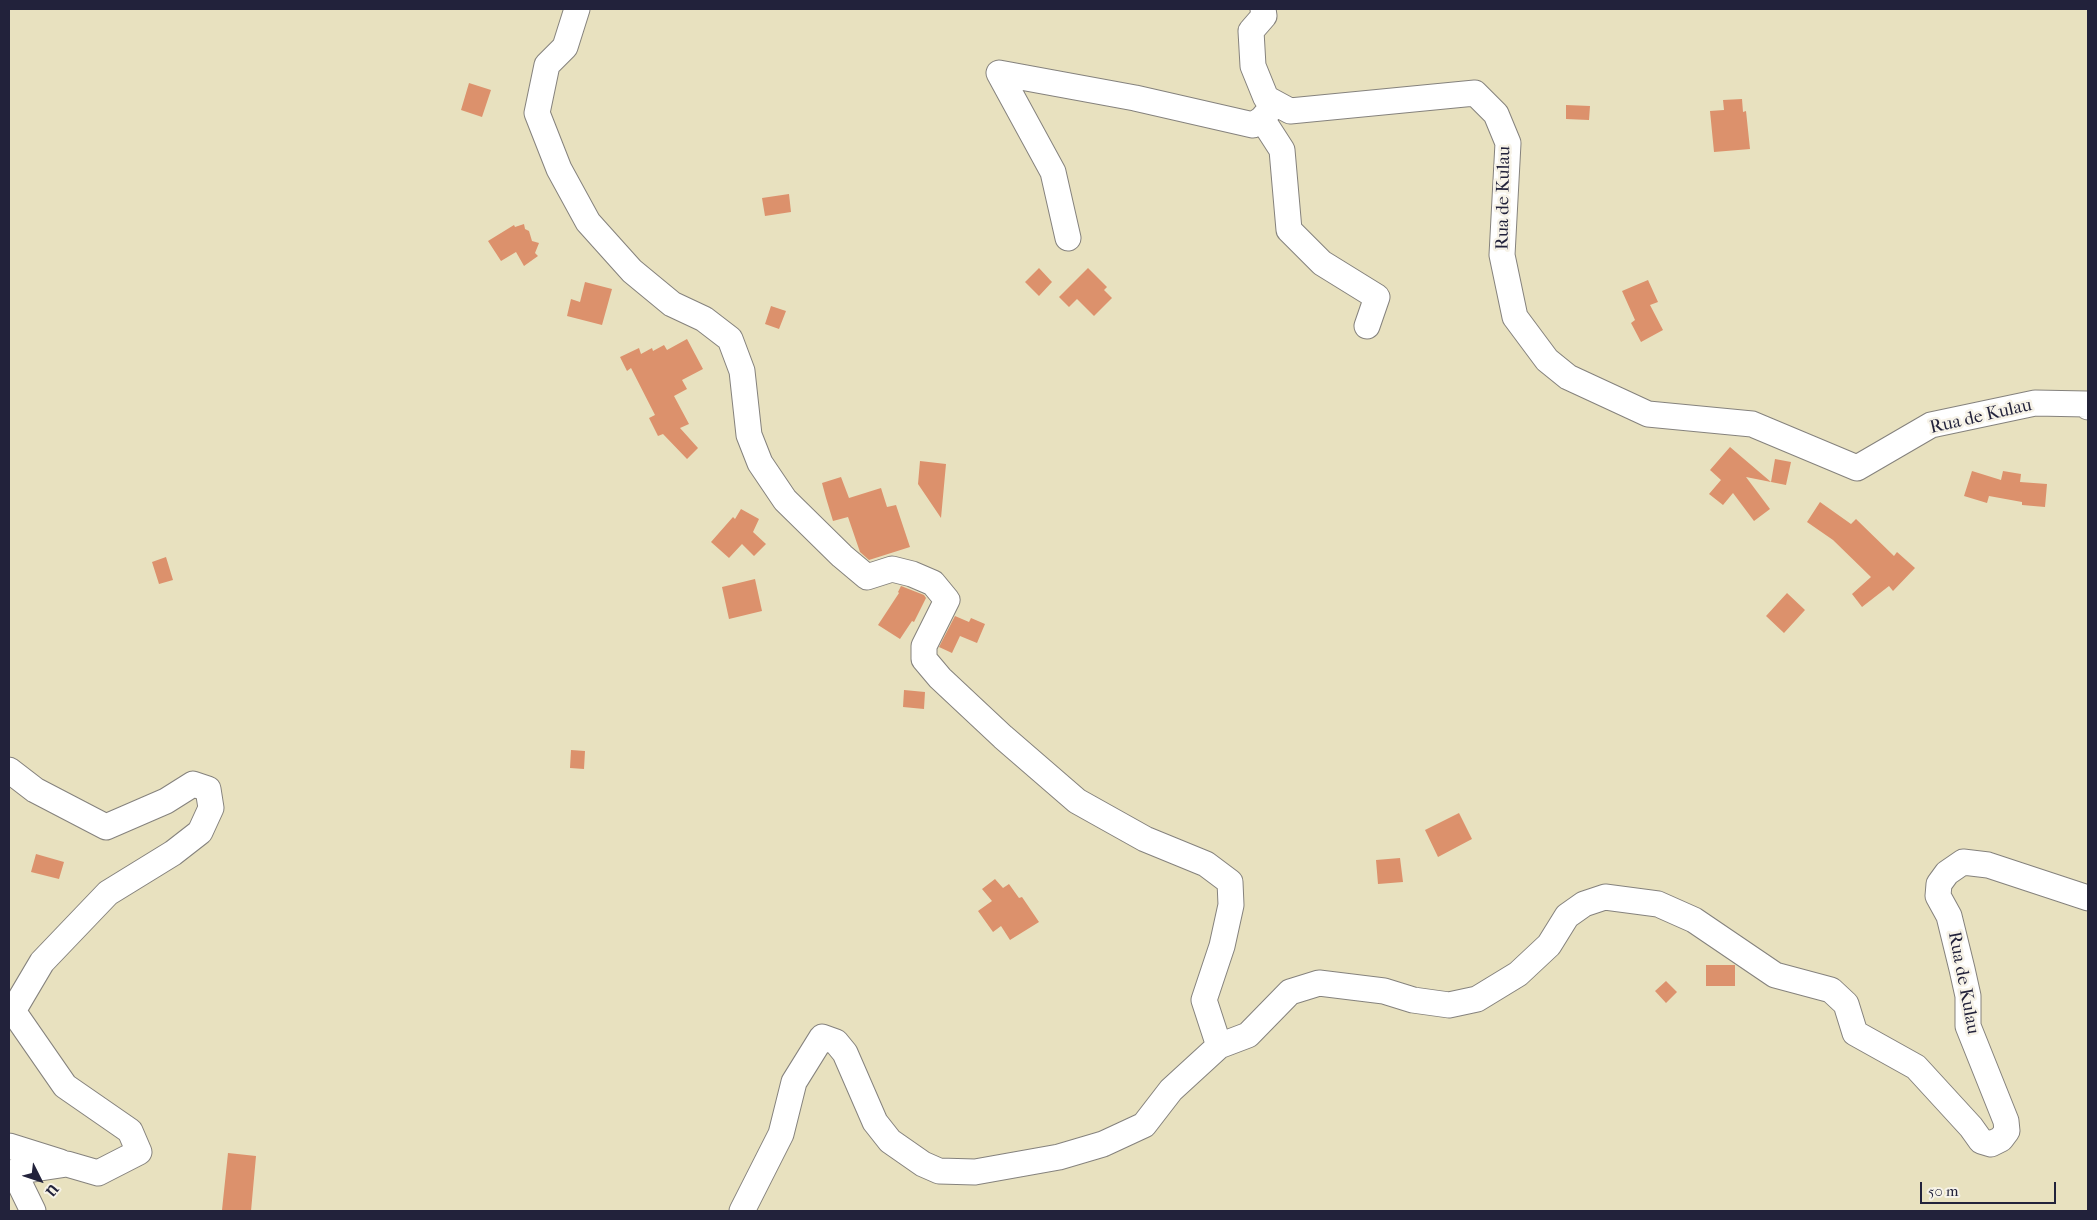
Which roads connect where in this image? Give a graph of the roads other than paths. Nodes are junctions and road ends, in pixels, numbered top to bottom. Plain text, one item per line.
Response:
1 (577, 9) edge
2 (1263, 9) edge
3 (1269, 111) junction
4 (1068, 238) dead end
5 (1366, 326) dead end
6 (2088, 407) edge
7 (9, 770) edge
8 (2088, 898) edge
9 (1219, 1046) junction
10 (9, 1146) edge
11 (67, 1164) junction
12 (33, 1211) edge
13 (742, 1211) edge

1 - 9 street
2 - 3 street
3 - 4 street
3 - 5 street
3 - 6 street, Rua de Kulau
7 - 11 street
8 - 9 street, Rua de Kulau
9 - 13 street
10 - 11 street
11 - 12 street

